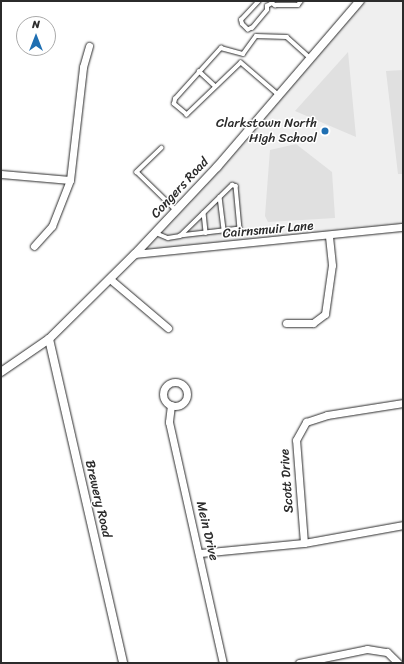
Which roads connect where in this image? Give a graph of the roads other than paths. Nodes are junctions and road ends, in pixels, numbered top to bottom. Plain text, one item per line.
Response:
1 (259, 1) edge
2 (301, 1) edge
3 (360, 1) edge
4 (272, 2) edge
5 (267, 6) junction
6 (252, 28) junction
7 (256, 36) junction
8 (89, 46) dead end
9 (243, 54) junction
10 (310, 58) junction
11 (241, 62) junction
12 (199, 71) junction
13 (215, 86) junction
14 (278, 95) junction
15 (162, 148) dead end
16 (1, 174) edge
17 (70, 180) junction
18 (220, 197) junction
19 (176, 210) junction
20 (204, 213) junction
21 (403, 227) edge
22 (155, 232) junction
23 (224, 232) junction
24 (206, 233) junction
25 (180, 236) junction
26 (328, 236) junction
27 (34, 246) dead end
28 (135, 254) junction
29 (110, 279) junction
30 (286, 323) dead end
31 (168, 328) dead end
32 (49, 340) junction
33 (2, 369) edge
34 (403, 404) edge
35 (171, 405) dead end
36 (403, 525) edge
37 (304, 543) junction
38 (200, 553) junction
39 (123, 663) edge
40 (223, 663) edge
41 (299, 663) edge
42 (398, 663) edge

1 - 5 lane
1 - 6 lane
2 - 4 lane
3 - 10 street, Congers Road
4 - 5 lane
5 - 6 lane
6 - 7 lane
7 - 9 lane
7 - 10 lane
8 - 17 street
9 - 11 lane
9 - 12 lane
10 - 14 street, Congers Road
11 - 13 lane
11 - 14 lane
12 - 13 lane
12 - 13 lane
14 - 19 street, Congers Road
15 - 19 lane
16 - 17 street
17 - 27 street
18 - 20 lane
18 - 23 lane
18 - 23 lane
19 - 22 street, Congers Road
20 - 24 lane
20 - 25 lane
21 - 26 street, Cairnsmuir Lane
22 - 25 lane
22 - 28 street, Congers Road
23 - 24 lane
24 - 25 lane
26 - 28 street, Cairnsmuir Lane
26 - 30 street
28 - 29 street, Congers Road
29 - 31 street
29 - 32 street, Congers Road
32 - 33 street, Congers Road
32 - 39 street, Brewery Road
34 - 37 street, Scott Drive
35 - 38 street, Mein Drive
36 - 37 street
37 - 38 street
38 - 40 street, Mein Drive
41 - 42 street

